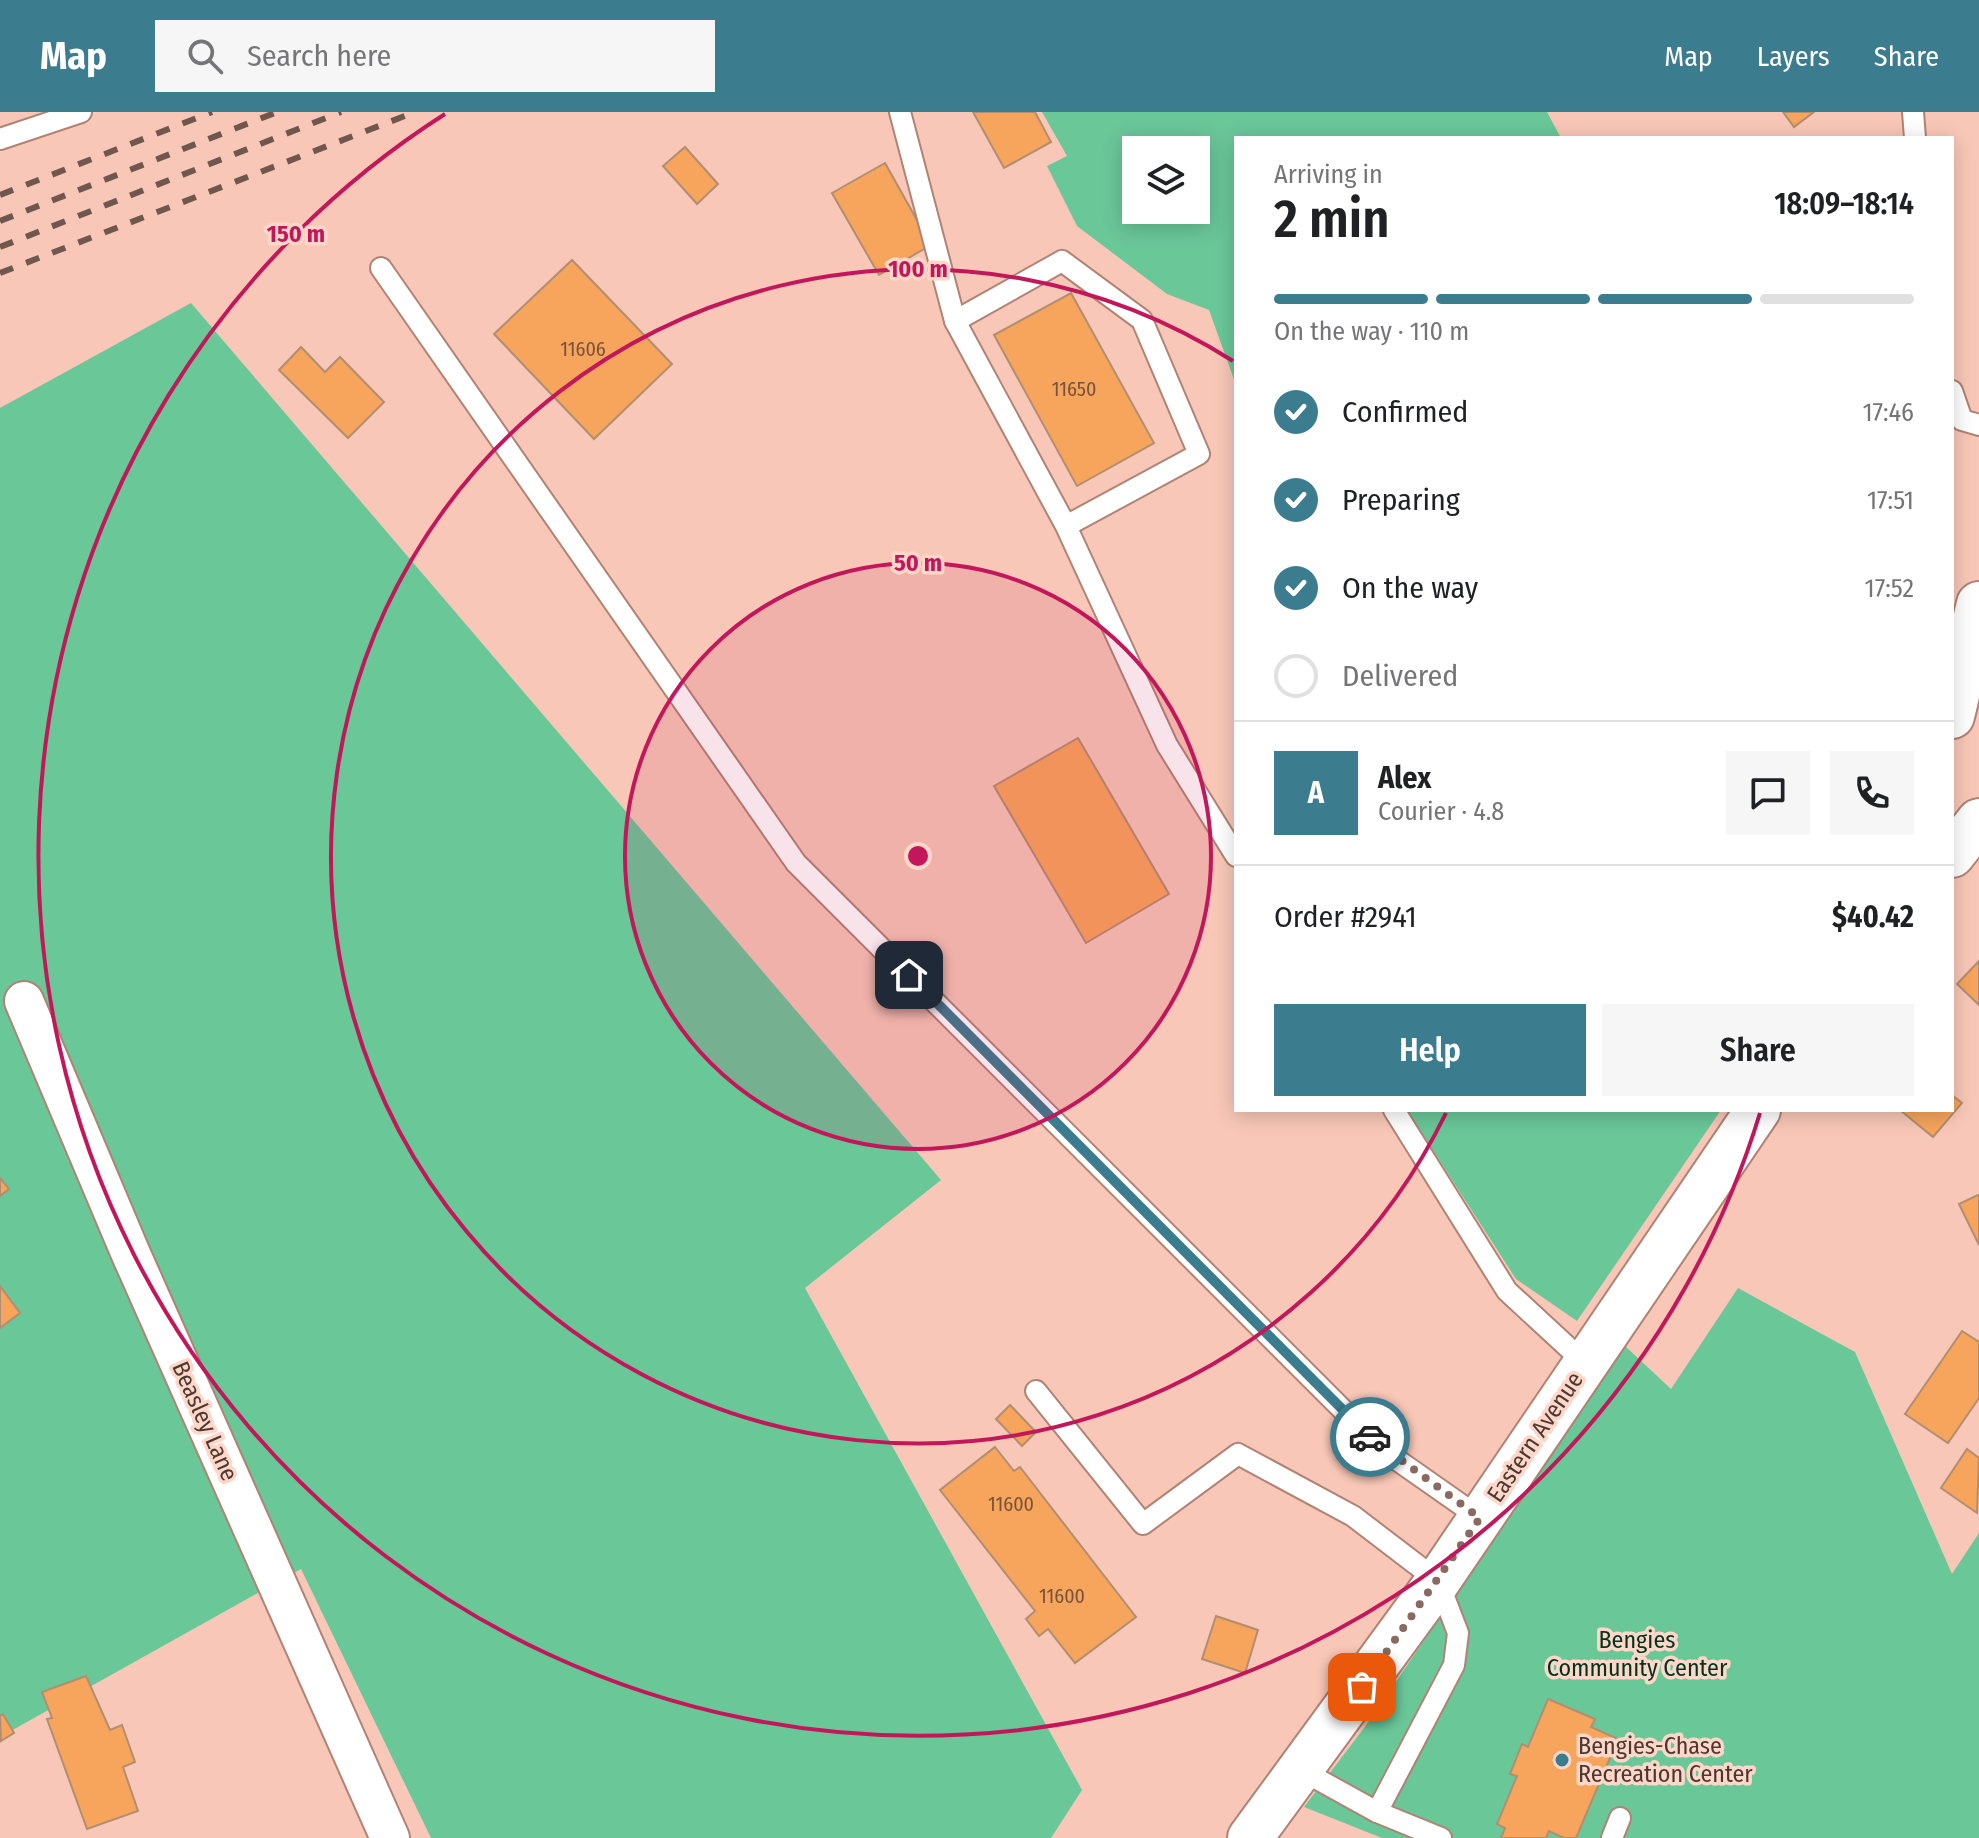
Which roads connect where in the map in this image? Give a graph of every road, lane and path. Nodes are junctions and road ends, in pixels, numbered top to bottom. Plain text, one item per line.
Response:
1 (81, 112) edge
2 (900, 112) edge
3 (1913, 112) edge
4 (1915, 136) edge
5 (0, 139) edge
6 (381, 268) dead end
7 (955, 321) junction
8 (1954, 397) edge
9 (1979, 425) edge
10 (1066, 526) junction
11 (1979, 604) edge
12 (1954, 708) edge
13 (1979, 821) edge
14 (1954, 852) edge
15 (1234, 853) edge
16 (24, 1001) dead end
17 (1395, 1112) edge
18 (1757, 1112) edge
19 (1585, 1363) junction
20 (1036, 1391) dead end
21 (1480, 1518) junction
22 (1438, 1581) junction
23 (1301, 1770) junction
24 (1377, 1812) junction
25 (1620, 1818) dead end
26 (390, 1838) edge
27 (1250, 1838) edge
28 (1441, 1838) edge
29 (1612, 1838) edge

1 - 5 lane
2 - 7 lane
3 - 4 lane
6 - 21 lane
7 - 10 lane
7 - 10 lane
8 - 9 lane
10 - 15 lane
11 - 12 main road
13 - 14 main road
16 - 26 street, Beasley Lane
17 - 19 lane
18 - 19 main road, Eastern Avenue
19 - 21 main road, Eastern Avenue
20 - 22 lane
21 - 22 main road, Eastern Avenue
22 - 23 main road, Eastern Avenue
22 - 24 lane
23 - 24 lane
23 - 27 main road, Eastern Avenue
24 - 28 lane
25 - 29 lane

